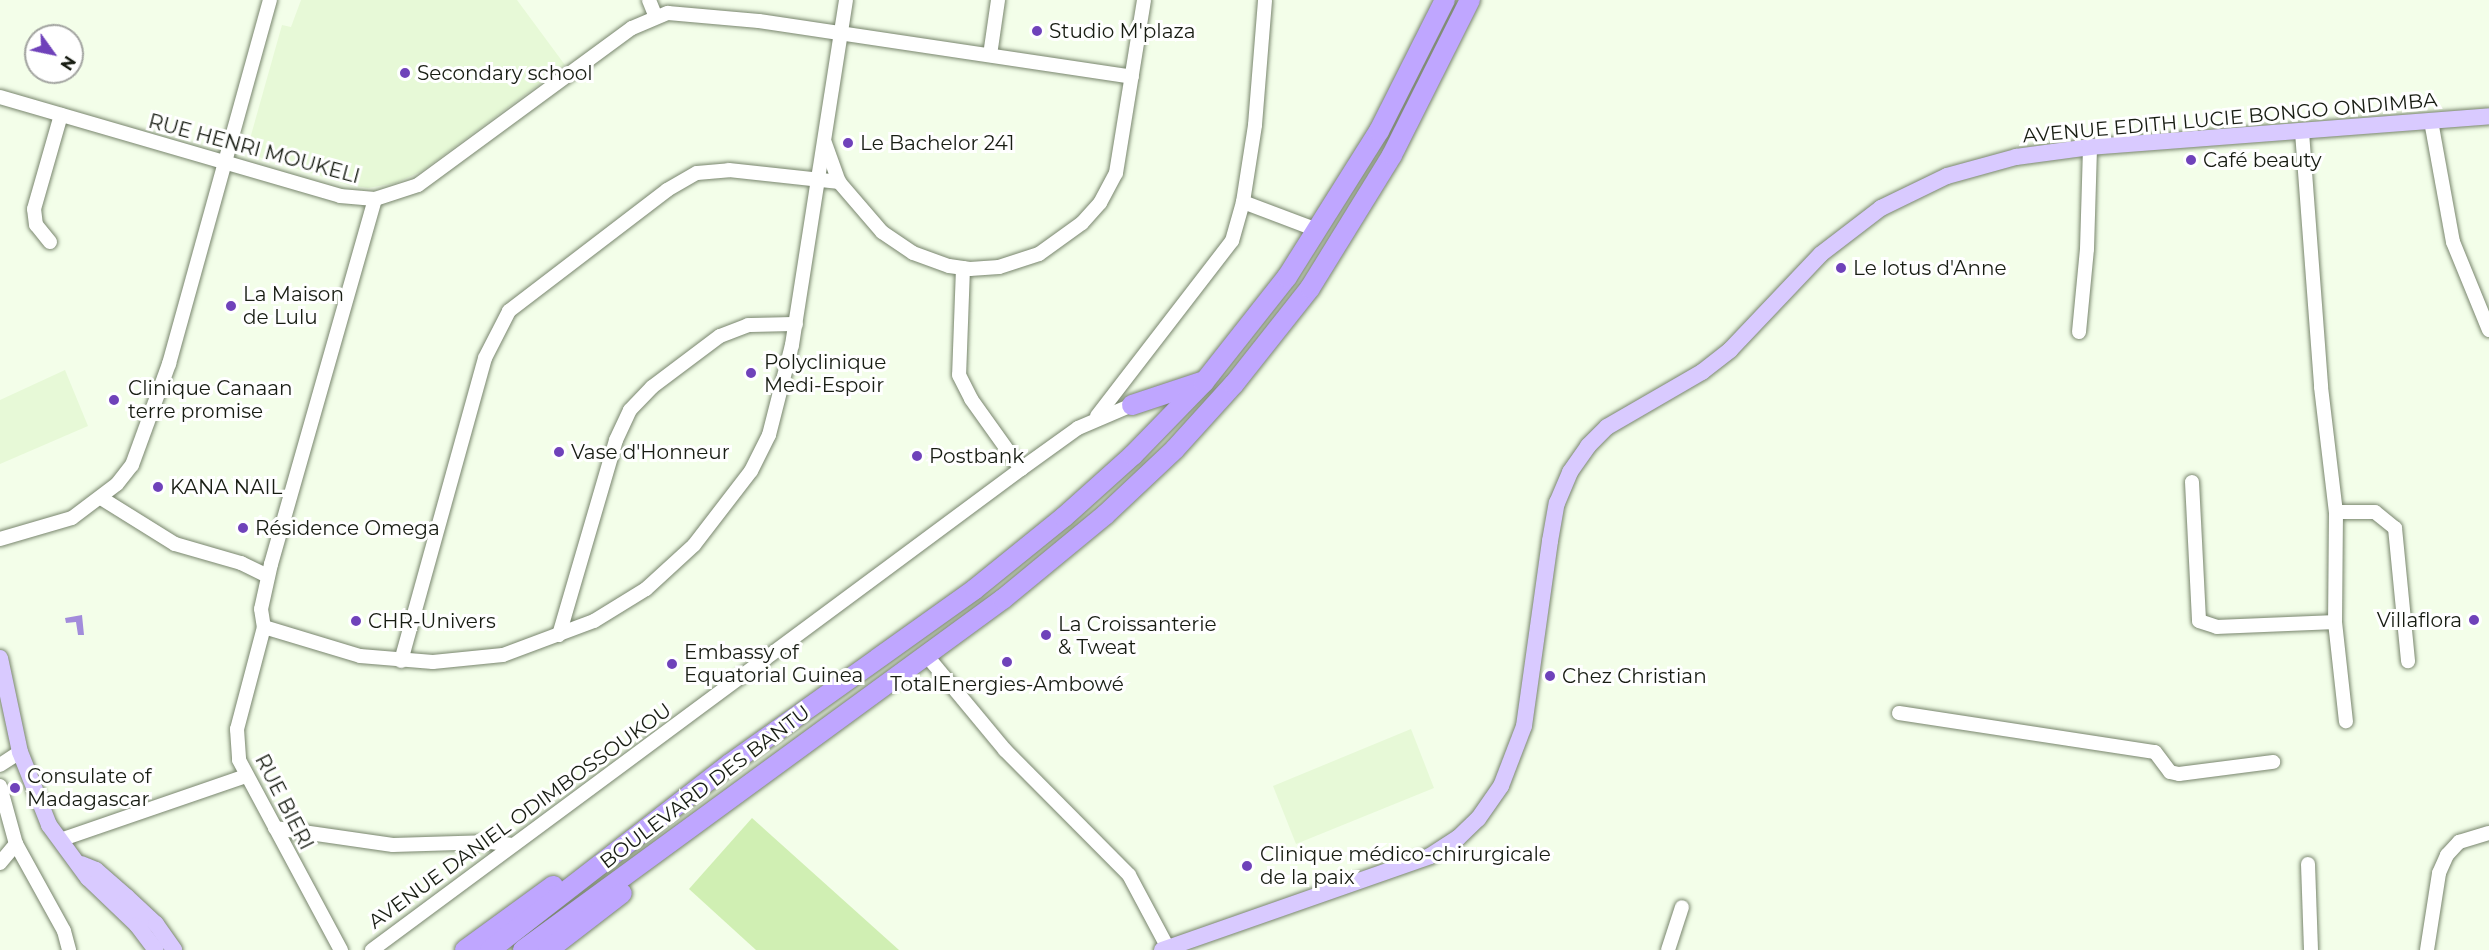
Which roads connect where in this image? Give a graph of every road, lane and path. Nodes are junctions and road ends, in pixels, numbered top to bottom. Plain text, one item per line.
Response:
1 (270, 0) edge
2 (649, 0) edge
3 (846, 0) edge
4 (998, 0) edge
5 (1144, 0) edge
6 (1265, 0) edge
7 (1445, 0) edge
8 (1470, 0) edge
9 (655, 15) junction
10 (840, 33) junction
11 (990, 55) junction
12 (1132, 76) junction
13 (0, 98) edge
14 (61, 115) junction
15 (2489, 116) edge
16 (2431, 122) junction
17 (2302, 132) junction
18 (824, 141) junction
19 (2090, 147) junction
20 (224, 162) junction
21 (816, 180) junction
22 (839, 182) junction
23 (375, 199) junction
24 (1243, 202) junction
25 (1317, 230) junction
26 (50, 242) dead end
27 (963, 268) junction
28 (796, 324) junction
29 (2489, 330) edge
30 (2079, 332) dead end
31 (1204, 381) junction
32 (1132, 405) junction
33 (1096, 418) junction
34 (1150, 438) junction
35 (1021, 469) junction
36 (2192, 482) dead end
37 (101, 498) junction
38 (2336, 512) junction
39 (0, 539) edge
40 (268, 576) junction
41 (2335, 622) junction
42 (264, 627) junction
43 (559, 635) junction
44 (927, 656) junction
45 (0, 658) edge
46 (401, 661) junction
47 (2408, 661) dead end
48 (1899, 713) dead end
49 (2346, 721) dead end
50 (20, 752) junction
51 (2273, 762) dead end
52 (730, 764) junction
53 (0, 765) edge
54 (246, 776) junction
55 (0, 786) edge
56 (748, 786) junction
57 (275, 828) junction
58 (2489, 833) edge
59 (60, 840) junction
60 (16, 844) junction
61 (512, 845) junction
62 (77, 862) junction
63 (0, 863) edge
64 (2308, 864) dead end
65 (1682, 907) dead end
66 (1165, 949) edge
67 (69, 950) edge
68 (156, 950) edge
69 (174, 950) edge
70 (341, 950) edge
71 (372, 950) edge
72 (465, 950) edge
73 (490, 950) edge
74 (523, 950) edge
75 (548, 950) edge
76 (1668, 950) edge
77 (2311, 950) edge
78 (2427, 950) edge

1 - 20 street
2 - 9 street
3 - 10 street
4 - 11 street
5 - 12 street
6 - 24 street
7 - 25 highway, BOULEVARD DES BANTU
8 - 44 highway, BOULEVARD DES BANTU
9 - 10 street, RUE HENRI MOUKELI
9 - 23 street, RUE HENRI MOUKELI
10 - 11 street, RUE HENRI MOUKELI
10 - 18 street
11 - 12 street, RUE HENRI MOUKELI
12 - 27 street
13 - 14 street, RUE HENRI MOUKELI
14 - 20 street, RUE HENRI MOUKELI
14 - 26 street
15 - 16 main road, AVENUE EDITH LUCIE BONGO ONDIMBA
16 - 17 main road, AVENUE EDITH LUCIE BONGO ONDIMBA
16 - 29 street
17 - 19 main road, AVENUE EDITH LUCIE BONGO ONDIMBA
17 - 38 street
18 - 21 street
18 - 22 street
19 - 30 street
19 - 66 main road, AVENUE EDITH LUCIE BONGO ONDIMBA
20 - 23 street, RUE HENRI MOUKELI
20 - 37 street
21 - 22 street
21 - 28 street
21 - 46 street
22 - 27 street
23 - 40 street, RUE BIERI
24 - 25 street
24 - 33 street
25 - 31 highway, BOULEVARD DES BANTU
27 - 35 street
28 - 43 street
28 - 43 street
31 - 32 highway
31 - 34 highway, BOULEVARD DES BANTU
32 - 33 street, AVENUE DANIEL ODIMBOSSOUKOU
32 - 34 highway
33 - 35 street, AVENUE DANIEL ODIMBOSSOUKOU
34 - 52 highway, BOULEVARD DES BANTU
35 - 61 street, AVENUE DANIEL ODIMBOSSOUKOU
36 - 41 street
37 - 39 street
37 - 40 street
38 - 41 street
38 - 47 street
40 - 42 street, RUE BIERI
41 - 49 street
42 - 46 street
42 - 54 street, RUE BIERI
43 - 46 street
44 - 56 highway, BOULEVARD DES BANTU
44 - 66 street
45 - 50 main road
48 - 51 street
50 - 53 street
50 - 59 main road
52 - 72 highway
52 - 73 highway, BOULEVARD DES BANTU
54 - 57 street, RUE BIERI
54 - 59 street
55 - 60 street
56 - 74 highway, BOULEVARD DES BANTU
56 - 75 highway
57 - 61 street
57 - 70 street, RUE BIERI
58 - 78 street
59 - 62 main road
60 - 63 street
60 - 67 street
61 - 71 street, AVENUE DANIEL ODIMBOSSOUKOU
62 - 68 main road
62 - 69 main road
64 - 77 street
65 - 76 street

